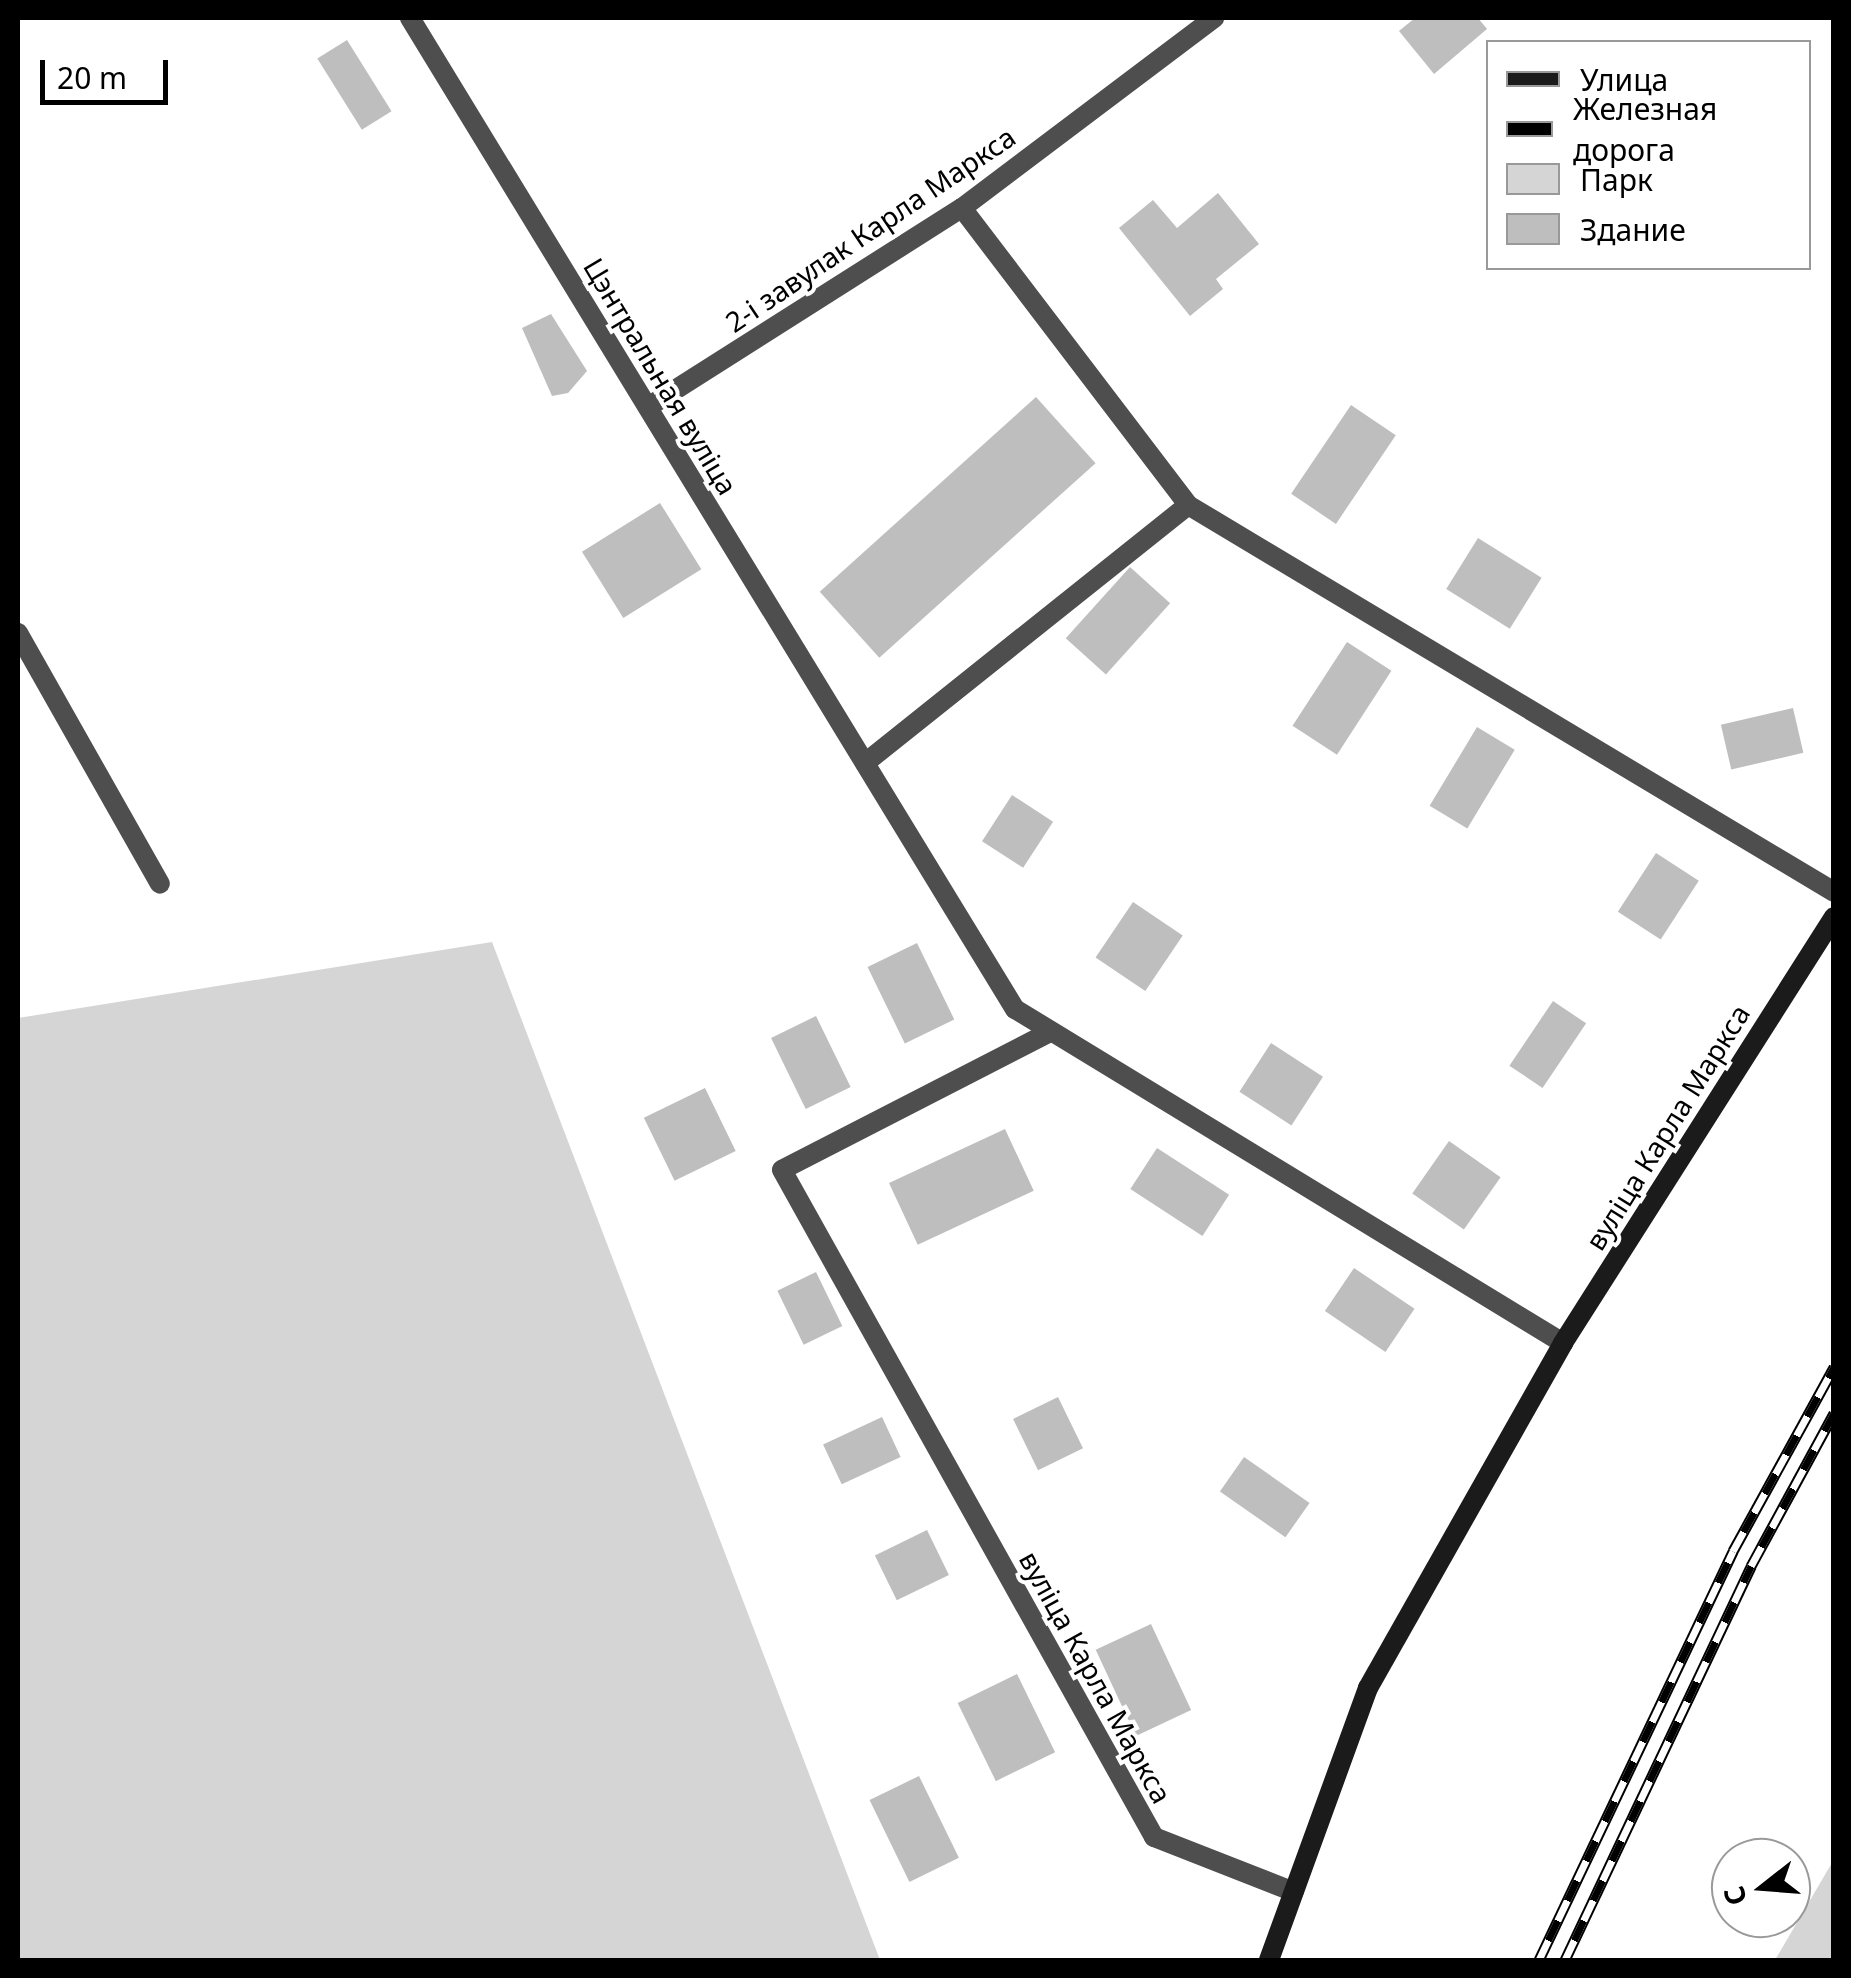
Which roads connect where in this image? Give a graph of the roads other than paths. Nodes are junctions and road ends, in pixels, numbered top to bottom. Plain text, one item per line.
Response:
1 (410, 18) edge
2 (1214, 18) edge
3 (962, 208) junction
4 (648, 407) junction
5 (1188, 505) junction
6 (18, 633) edge
7 (866, 763) junction
8 (160, 884) dead end
9 (1834, 892) edge
10 (1834, 916) edge
11 (1050, 1032) junction
12 (1563, 1343) junction
13 (1294, 1892) junction
14 (1269, 1960) edge

1 - 4 street, Цэнтральная вуліца
2 - 3 street, 2-і завулак Карла Маркса
3 - 4 street, 2-і завулак Карла Маркса
3 - 5 street
4 - 7 street, Цэнтральная вуліца
5 - 7 street
5 - 9 street
6 - 8 street
7 - 11 street, Цэнтральная вуліца
10 - 12 street, вуліца Карла Маркса
11 - 12 street, Цэнтральная вуліца
11 - 13 street, вуліца Карла Маркса
12 - 13 street, вуліца Карла Маркса
13 - 14 street

